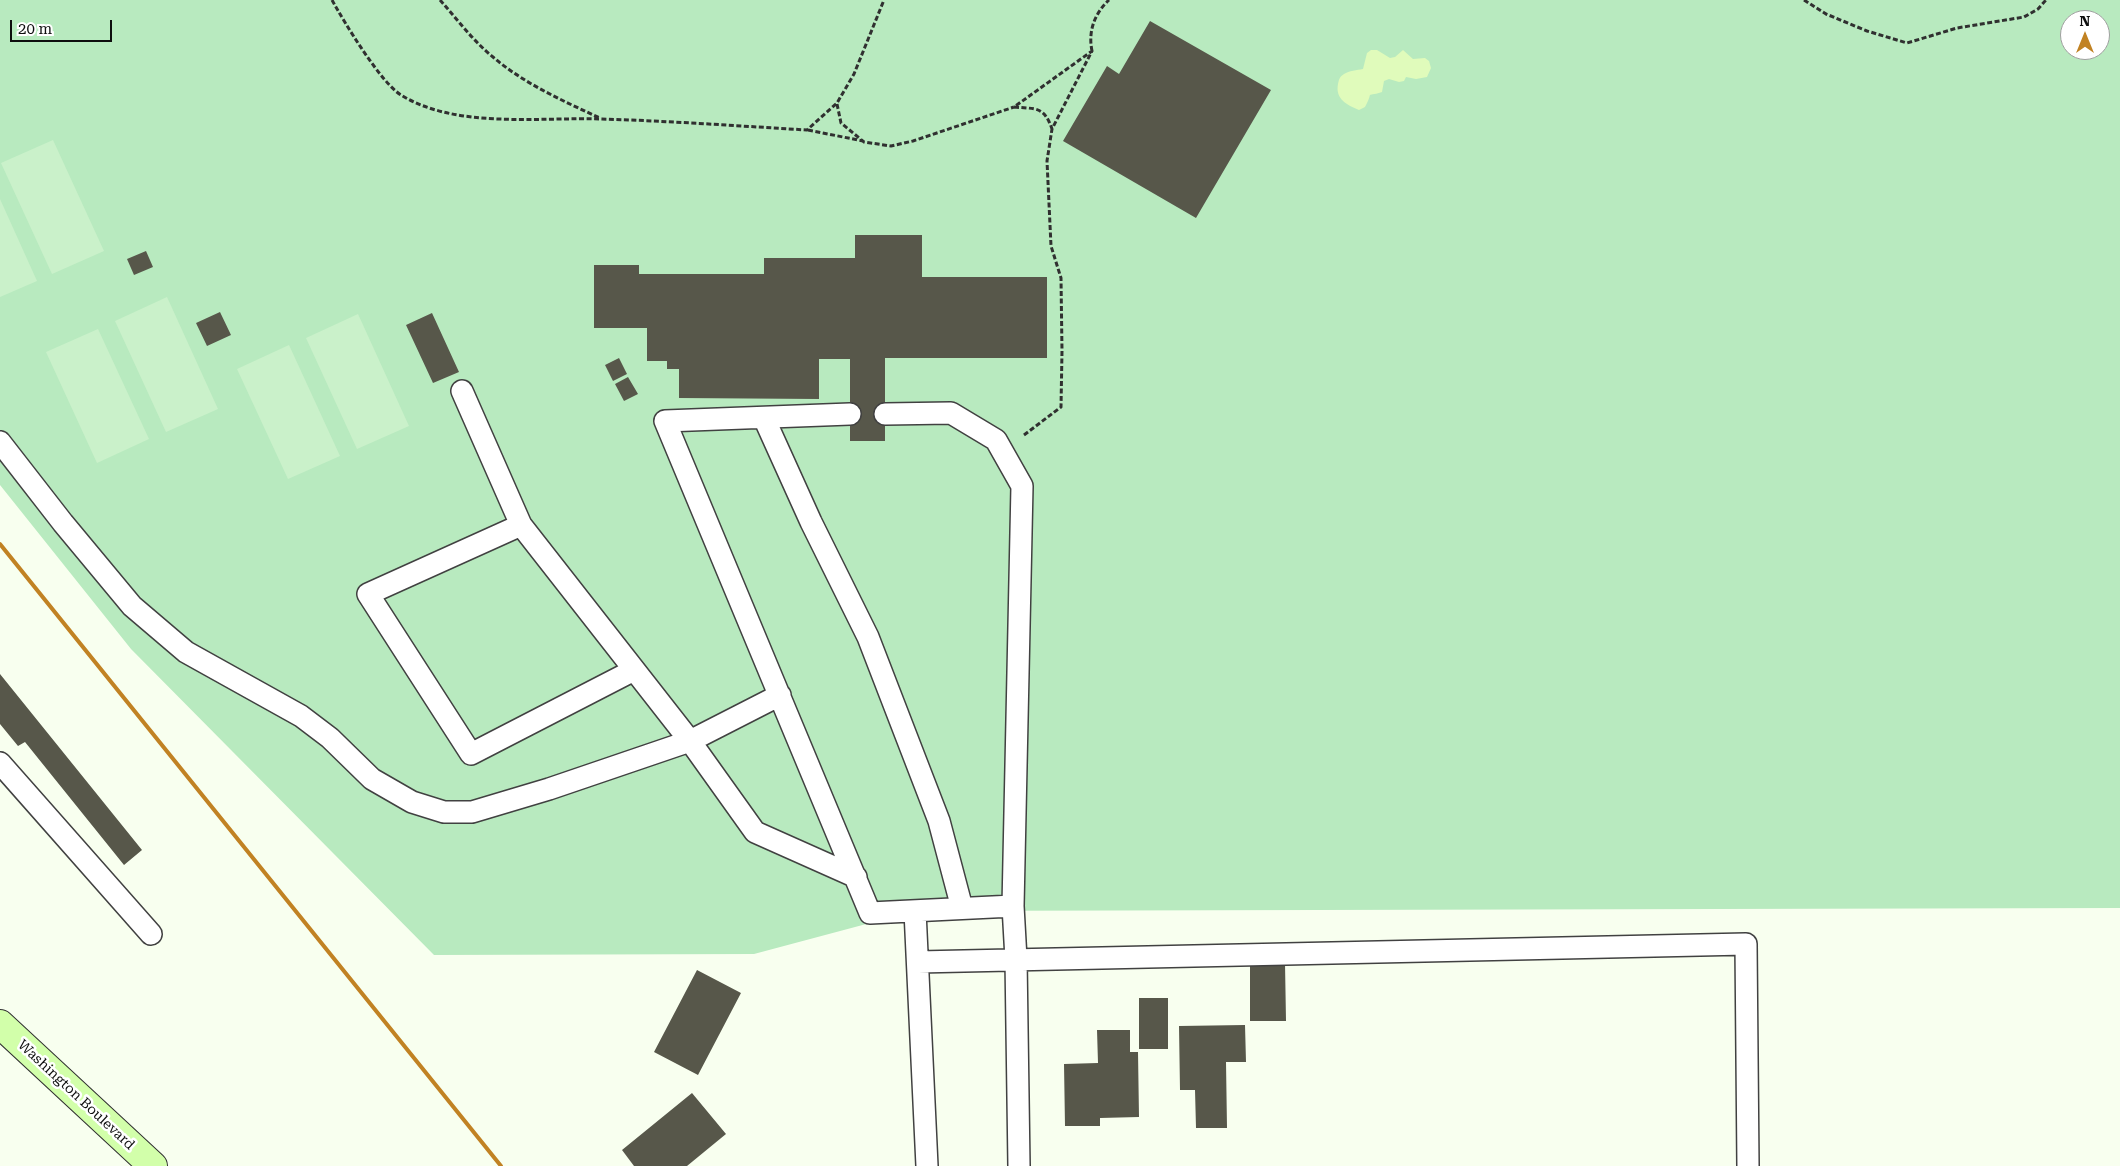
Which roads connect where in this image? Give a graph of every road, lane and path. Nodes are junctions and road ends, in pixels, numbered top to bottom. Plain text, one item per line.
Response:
1 (332, 0) edge
2 (440, 0) edge
3 (884, 0) edge
4 (1109, 0) edge
5 (1804, 0) edge
6 (2046, 0) edge
7 (1092, 52) junction
8 (837, 103) junction
9 (1014, 108) junction
10 (603, 119) junction
11 (1052, 129) junction
12 (807, 130) junction
13 (864, 142) junction
14 (462, 392) dead end
15 (850, 414) dead end
16 (885, 414) dead end
17 (764, 418) junction
18 (0, 442) edge
19 (1002, 452) junction
20 (521, 525) junction
21 (634, 670) junction
22 (780, 695) junction
23 (690, 741) junction
24 (0, 763) edge
25 (856, 877) junction
26 (1013, 906) junction
27 (962, 908) junction
28 (915, 911) junction
29 (151, 934) dead end
30 (1016, 959) junction
31 (918, 962) junction
32 (0, 1024) edge
33 (153, 1166) edge
34 (927, 1166) edge
35 (1019, 1166) edge
36 (1748, 1166) edge

1 - 10 path
2 - 10 path
3 - 8 path
4 - 7 path
5 - 6 path
7 - 9 path
7 - 11 path
8 - 12 path
8 - 13 path
9 - 11 path
9 - 13 path
10 - 12 path
11 - 19 path
12 - 13 path
14 - 20 lane
15 - 17 lane
16 - 19 lane
17 - 22 lane
17 - 27 lane
18 - 23 lane
19 - 26 lane
20 - 21 lane
20 - 21 lane
21 - 23 lane
22 - 23 lane
22 - 25 lane
23 - 25 lane
24 - 29 lane
25 - 28 lane
26 - 27 lane
26 - 30 lane
27 - 28 lane
28 - 31 lane
30 - 31 lane
30 - 35 lane
30 - 36 lane
31 - 34 lane
32 - 33 main road, Washington Boulevard

